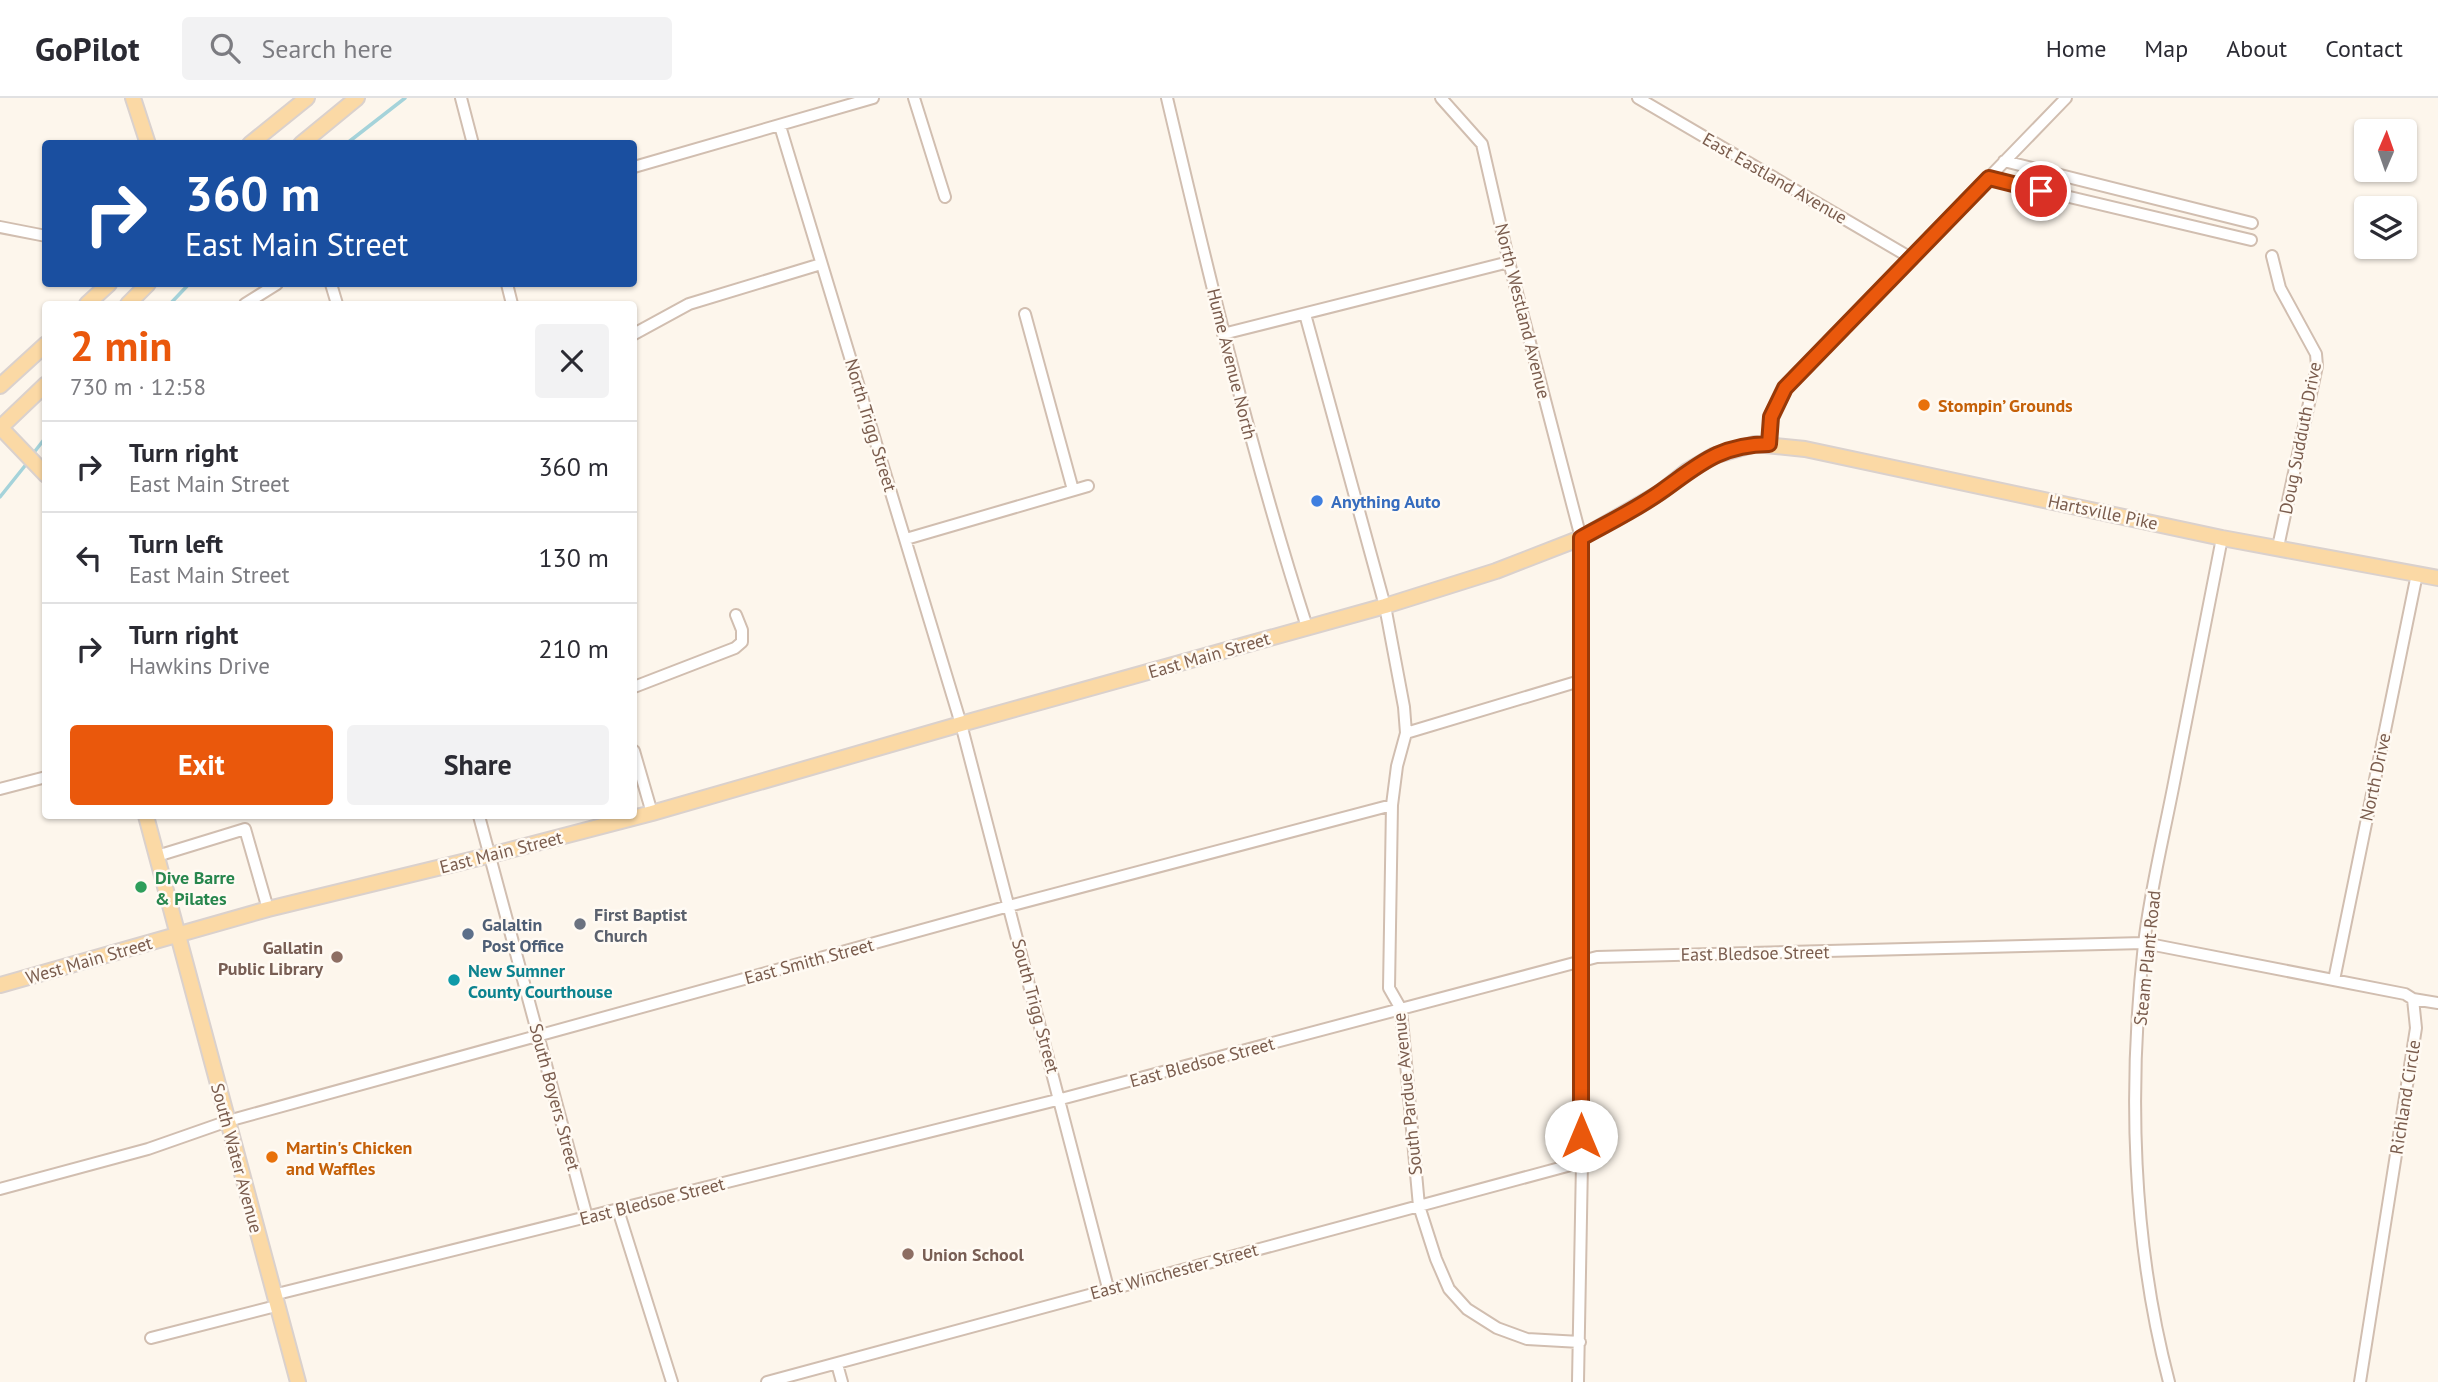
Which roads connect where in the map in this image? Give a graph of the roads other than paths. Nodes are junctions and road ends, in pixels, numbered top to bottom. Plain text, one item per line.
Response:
1 (132, 98) edge
2 (307, 98) edge
3 (357, 98) edge
4 (461, 98) edge
5 (873, 98) edge
6 (914, 98) edge
7 (1167, 98) edge
8 (1441, 98) edge
9 (1638, 98) edge
10 (2066, 98) edge
11 (780, 126) junction
12 (147, 140) edge
13 (255, 140) edge
14 (306, 140) edge
15 (472, 140) edge
16 (2004, 161) junction
17 (637, 166) edge
18 (1989, 178) junction
19 (945, 197) dead end
20 (2252, 223) dead end
21 (0, 227) edge
22 (42, 235) edge
23 (2251, 240) dead end
24 (2272, 256) dead end
25 (1912, 258) junction
26 (1508, 262) junction
27 (821, 264) junction
28 (106, 287) edge
29 (145, 287) edge
30 (272, 287) edge
31 (90, 301) edge
32 (131, 301) edge
33 (250, 301) edge
34 (1025, 314) dead end
35 (1305, 314) junction
36 (637, 332) edge
37 (1223, 334) junction
38 (42, 348) edge
39 (0, 386) edge
40 (42, 388) edge
41 (0, 428) edge
42 (1769, 444) junction
43 (42, 471) edge
44 (1088, 485) dead end
45 (1073, 490) junction
46 (1581, 538) junction
47 (2222, 538) junction
48 (906, 539) junction
49 (2278, 547) junction
50 (2417, 574) junction
51 (2438, 578) edge
52 (1385, 607) junction
53 (736, 615) dead end
54 (1307, 627) junction
55 (1583, 680) junction
56 (637, 686) edge
57 (961, 724) junction
58 (1406, 733) junction
59 (637, 761) edge
60 (42, 778) edge
61 (0, 789) edge
62 (1392, 805) junction
63 (652, 813) junction
64 (637, 817) edge
65 (147, 819) edge
66 (479, 819) edge
67 (629, 819) edge
68 (491, 855) junction
69 (157, 856) junction
70 (1009, 906) junction
71 (268, 909) junction
72 (178, 934) junction
73 (2144, 943) junction
74 (1580, 961) junction
75 (2334, 980) junction
76 (0, 985) edge
77 (2413, 999) junction
78 (2438, 1003) edge
79 (1401, 1009) junction
80 (539, 1036) junction
81 (1061, 1099) junction
82 (228, 1121) junction
83 (1582, 1162) junction
84 (0, 1189) edge
85 (1419, 1206) junction
86 (618, 1209) junction
87 (587, 1217) junction
88 (1108, 1288) junction
89 (275, 1300) junction
90 (151, 1338) dead end
91 (1580, 1342) junction
92 (837, 1364) junction
93 (298, 1382) edge
94 (672, 1382) edge
95 (766, 1382) edge
96 (842, 1382) edge
97 (1578, 1382) edge
98 (2169, 1382) edge
99 (2360, 1382) edge

1 - 12 main road
2 - 13 main road
3 - 14 main road
4 - 15 street
5 - 11 street
6 - 19 street
7 - 37 street, Hume Avenue North
8 - 26 street, North Westland Avenue
9 - 25 street, East Eastland Avenue
10 - 16 street
11 - 17 street
11 - 27 street, North Trigg Street
16 - 18 street
16 - 20 street
18 - 23 street
18 - 25 street
21 - 22 street
24 - 49 street, Doug Sudduth Drive
25 - 42 street
26 - 35 street
26 - 46 street, North Westland Avenue
27 - 36 street
27 - 48 street, North Trigg Street
28 - 31 main road
29 - 32 main road
30 - 33 street
34 - 45 street
35 - 37 street
35 - 52 street, South Pardue Avenue
37 - 54 street, Hume Avenue North
38 - 39 main road
40 - 41 main road
41 - 43 main road
42 - 46 main road, East Main Street
42 - 47 main road, Hartsville Pike
44 - 45 street
45 - 48 street
46 - 52 main road, East Main Street
46 - 55 street, North Westland Avenue
47 - 49 main road, Hartsville Pike
47 - 73 street, Steam Plant Road
48 - 57 street, North Trigg Street
49 - 50 main road, Hartsville Pike
50 - 51 main road, Hartsville Pike
50 - 75 street, North Drive
52 - 54 main road, East Main Street
52 - 58 street, South Pardue Avenue
53 - 56 street
54 - 57 main road, East Main Street
55 - 58 street
55 - 74 street, North Westland Avenue
57 - 63 main road, East Main Street
57 - 70 street, South Trigg Street
58 - 62 street, South Pardue Avenue
59 - 63 street
60 - 61 street
62 - 70 street, East Smith Street
62 - 79 street, South Pardue Avenue
63 - 64 main road, East Main Street
65 - 69 main road, South Water Avenue
66 - 68 street, South Boyers Street
67 - 68 main road, East Main Street
68 - 71 main road, East Main Street
68 - 80 street, South Boyers Street
69 - 71 street
69 - 72 main road, South Water Avenue
70 - 80 street, East Smith Street
70 - 81 street, South Trigg Street
71 - 72 main road, East Main Street
72 - 76 main road, West Main Street
72 - 82 main road, South Water Avenue
73 - 74 street, East Bledsoe Street
73 - 75 street
73 - 98 street, Steam Plant Road
74 - 79 street, East Bledsoe Street
74 - 83 street, North Westland Avenue
75 - 77 street
77 - 78 street
77 - 99 street, Richland Circle
79 - 81 street, East Bledsoe Street
79 - 85 street, South Pardue Avenue
80 - 82 street, East Smith Street
80 - 87 street, South Boyers Street
81 - 86 street, East Bledsoe Street
81 - 88 street, South Trigg Street
82 - 84 street, East Smith Street
82 - 89 main road, South Water Avenue
83 - 85 street, East Winchester Street
83 - 91 street, North Westland Avenue
85 - 88 street, East Winchester Street
85 - 91 street, South Pardue Avenue
86 - 87 street, East Bledsoe Street
86 - 94 street
87 - 89 street, East Bledsoe Street
88 - 92 street, East Winchester Street
89 - 90 street, East Bledsoe Street
89 - 93 main road, South Water Avenue
91 - 97 street, North Westland Avenue
92 - 95 street, East Winchester Street
92 - 96 street

